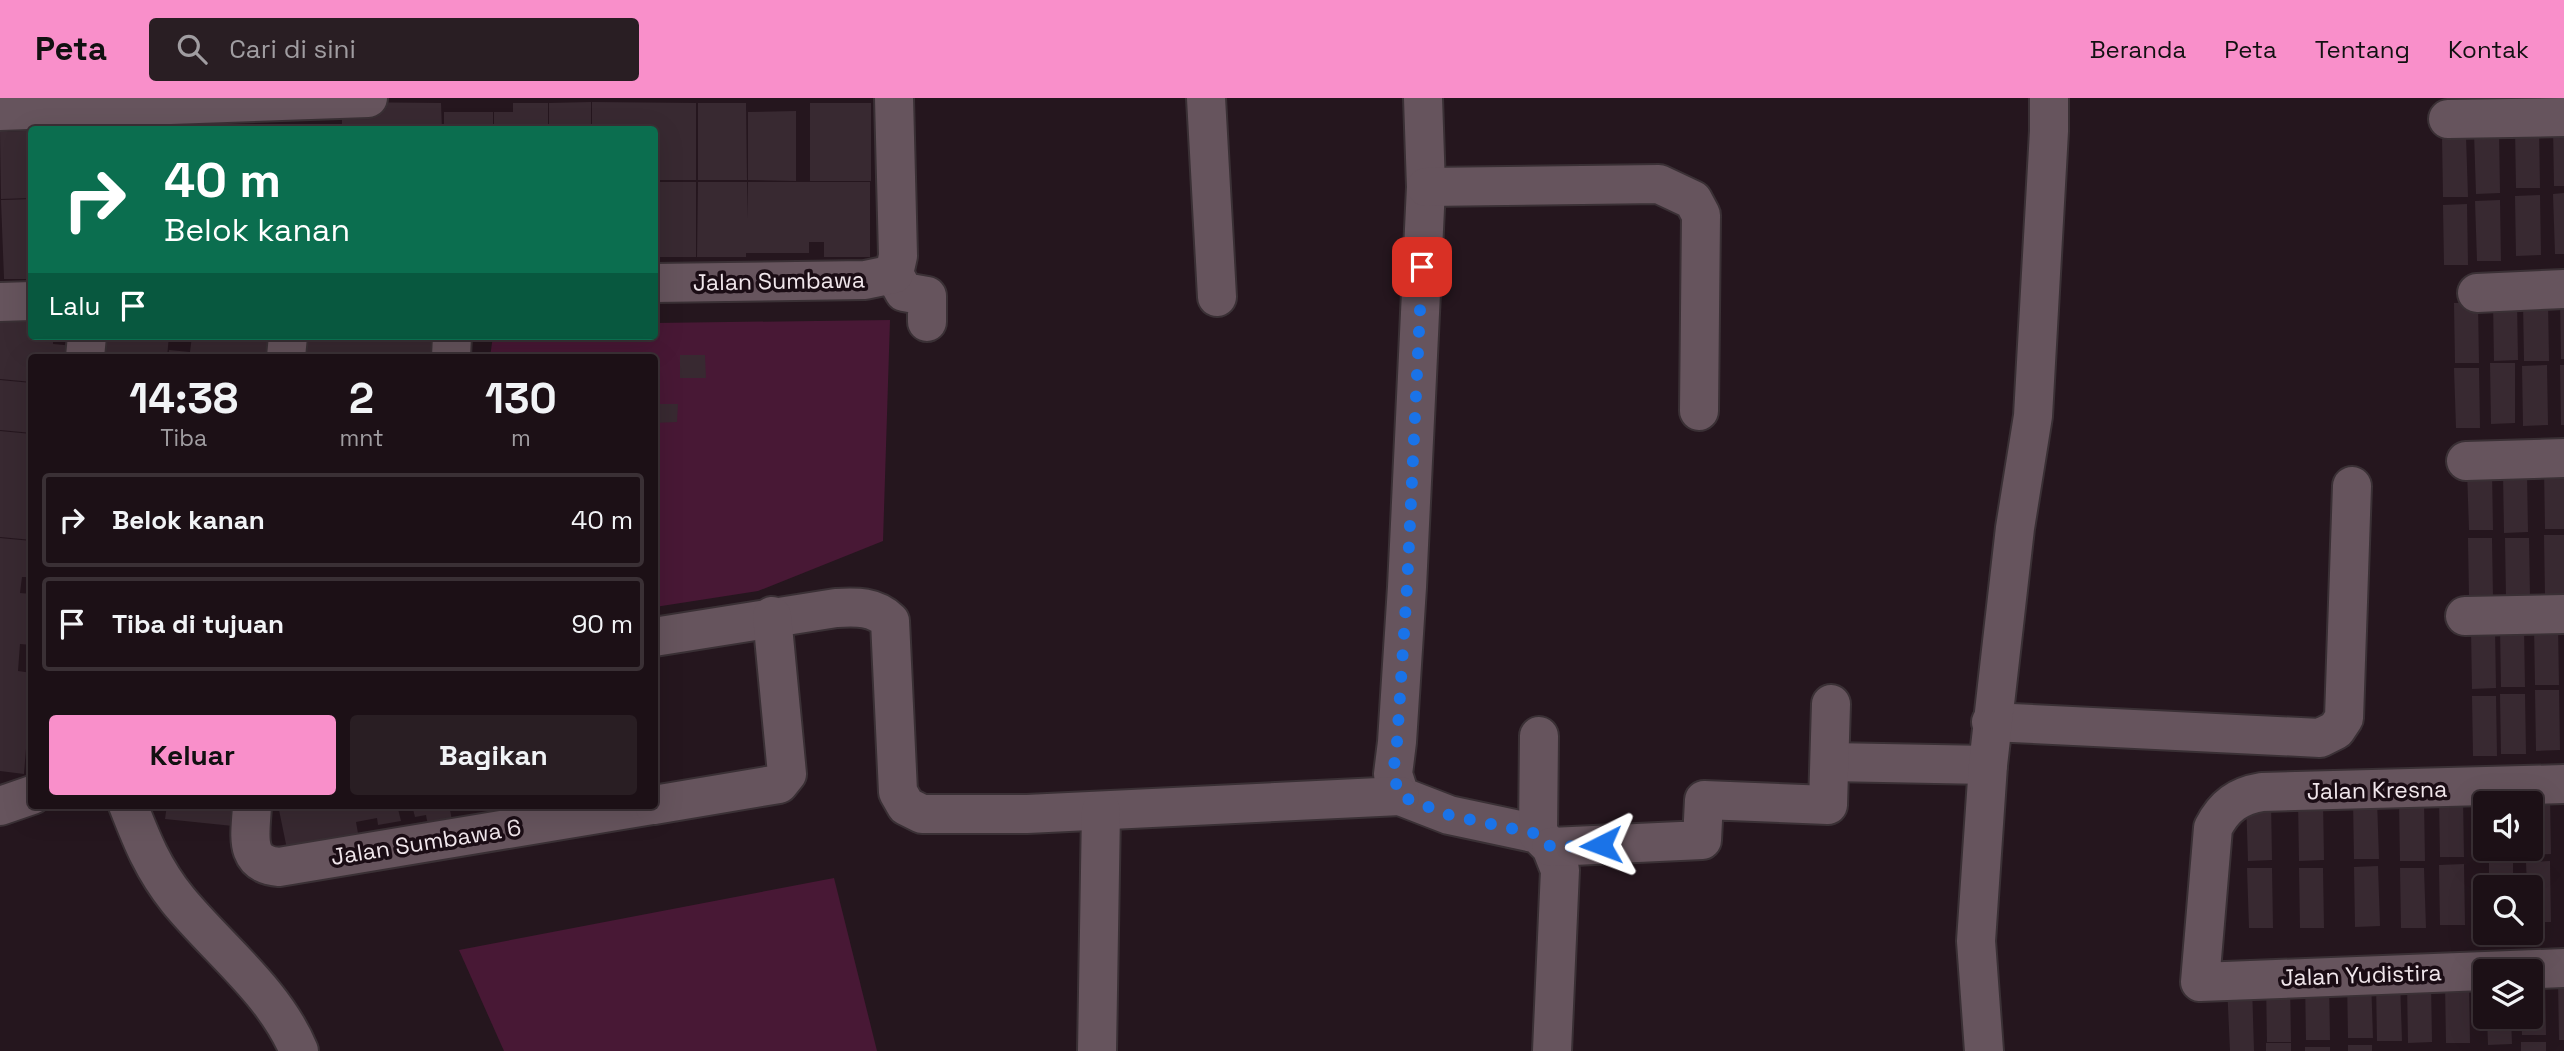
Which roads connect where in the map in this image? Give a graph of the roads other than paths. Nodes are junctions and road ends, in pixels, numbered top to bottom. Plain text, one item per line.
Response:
1 (322, 98) edge
2 (368, 98) edge
3 (894, 98) edge
4 (1206, 98) edge
5 (1423, 98) edge
6 (2049, 98) edge
7 (0, 111) edge
8 (2564, 117) edge
9 (2448, 119) dead end
10 (318, 126) edge
11 (1426, 187) junction
12 (894, 274) junction
13 (658, 283) edge
14 (2564, 289) edge
15 (2477, 293) dead end
16 (1217, 297) dead end
17 (28, 301) edge
18 (0, 302) edge
19 (927, 322) dead end
20 (1699, 411) dead end
21 (2564, 458) edge
22 (2466, 461) dead end
23 (2352, 486) dead end
24 (2564, 614) edge
25 (2465, 615) dead end
26 (772, 617) junction
27 (658, 636) edge
28 (1831, 704) dead end
29 (1991, 722) junction
30 (1539, 736) dead end
31 (1830, 762) junction
32 (1987, 765) junction
33 (2564, 784) edge
34 (28, 796) edge
35 (1400, 796) junction
36 (658, 804) edge
37 (0, 806) edge
38 (130, 809) edge
39 (252, 809) edge
40 (629, 809) edge
41 (1101, 811) junction
42 (1545, 841) junction
43 (2564, 968) edge
44 (2200, 982) joint
45 (299, 1051) edge
46 (1097, 1051) edge
47 (1552, 1051) edge
48 (1984, 1051) edge

1 - 2 street
1 - 7 street
1 - 10 street
3 - 12 street, Jalan Sumbawa
4 - 16 street
5 - 11 street
6 - 29 street
8 - 9 street
11 - 20 street
11 - 35 street
12 - 13 street, Jalan Sumbawa
12 - 19 street
14 - 15 street
17 - 18 street
21 - 22 street
23 - 29 street
24 - 25 street
26 - 27 street
26 - 36 street, Jalan Sumbawa 6
26 - 41 street
28 - 31 street
29 - 32 street
30 - 42 street
31 - 32 street
31 - 42 street
32 - 48 street
33 - 44 street, Jalan Kresna
34 - 37 street
35 - 41 street
35 - 42 street
38 - 45 street
39 - 40 street, Jalan Sumbawa 6
41 - 46 street
42 - 47 street
43 - 44 street, Jalan Yudistira

